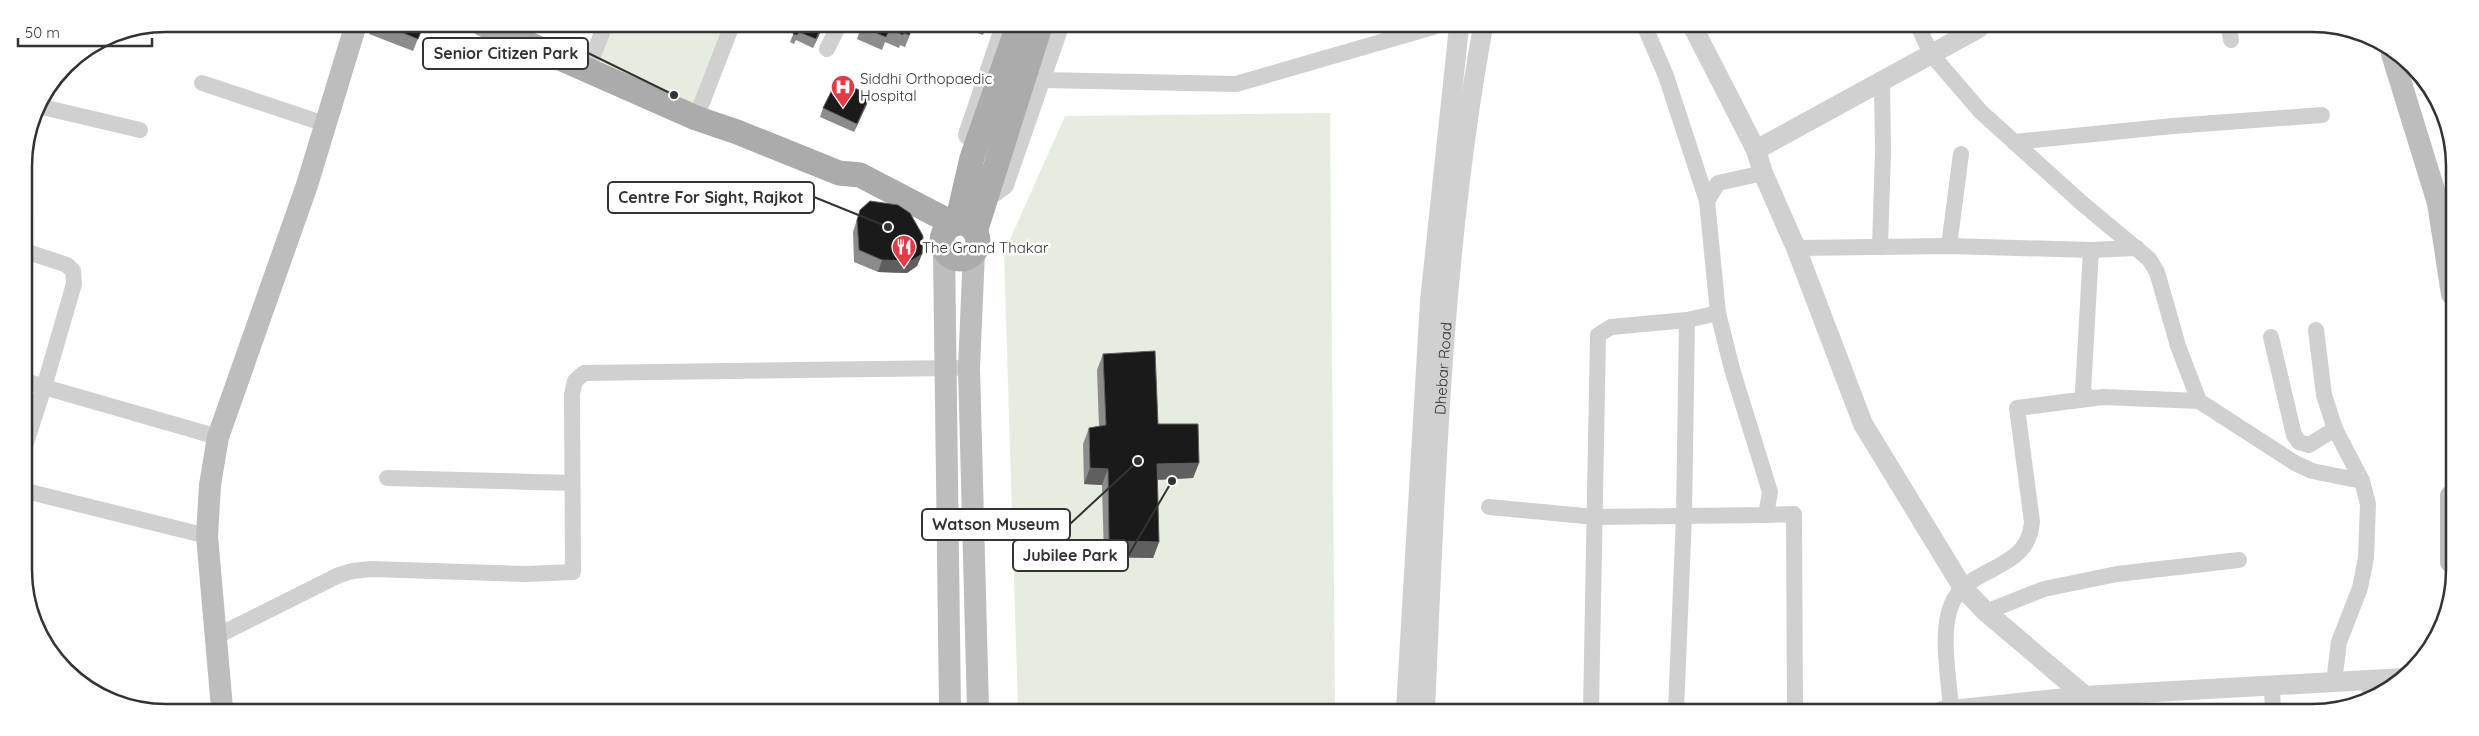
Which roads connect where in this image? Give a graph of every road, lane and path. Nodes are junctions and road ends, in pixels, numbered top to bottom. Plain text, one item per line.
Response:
1 (353, 33) edge
2 (502, 33) edge
3 (602, 33) edge
4 (729, 33) edge
5 (835, 33) edge
6 (1002, 33) edge
7 (1016, 33) edge
8 (1038, 33) edge
9 (1056, 33) edge
10 (1409, 33) edge
11 (1458, 33) edge
12 (1482, 33) edge
13 (1648, 33) edge
14 (1696, 33) edge
15 (1921, 33) edge
16 (1970, 33) edge
17 (827, 49) dead end
18 (1931, 54) junction
19 (2394, 60) edge
20 (587, 71) junction
21 (1041, 80) junction
22 (1882, 81) junction
23 (202, 83) dead end
24 (46, 108) edge
25 (2322, 115) dead end
26 (696, 118) junction
27 (325, 124) junction
28 (140, 130) dead end
29 (2014, 142) junction
30 (1756, 150) junction
31 (1961, 154) dead end
32 (1763, 173) junction
33 (975, 195) junction
34 (1707, 201) junction
35 (958, 236) junction
36 (1949, 246) junction
37 (1880, 247) junction
38 (1796, 248) junction
39 (2136, 248) junction
40 (2091, 250) junction
41 (33, 254) edge
42 (2446, 255) edge
43 (1718, 313) junction
44 (1687, 320) junction
45 (2316, 330) dead end
46 (2272, 337) dead end
47 (944, 368) junction
48 (969, 368) junction
49 (33, 384) edge
50 (44, 387) junction
51 (2090, 398) junction
52 (2199, 401) junction
53 (33, 421) edge
54 (2335, 429) junction
55 (218, 437) junction
56 (387, 478) dead end
57 (2362, 481) junction
58 (572, 482) junction
59 (33, 493) edge
60 (1489, 507) dead end
61 (1766, 515) junction
62 (1684, 516) junction
63 (1595, 517) junction
64 (207, 536) junction
65 (2239, 560) dead end
66 (1963, 588) junction
67 (1986, 612) junction
68 (217, 636) junction
69 (2334, 682) junction
70 (2272, 687) junction
71 (2370, 690) edge
72 (2085, 696) junction
73 (1406, 703) edge
74 (1425, 703) edge
75 (1591, 703) edge
76 (1676, 703) edge
77 (1795, 703) edge
78 (1947, 703) edge
79 (2015, 703) edge
80 (2273, 703) edge
81 (222, 704) edge
82 (950, 704) edge
83 (978, 704) edge

1 - 27 main road
2 - 20 main road
3 - 20 street
4 - 26 street
5 - 17 street
6 - 33 street
7 - 33 main road
8 - 33 main road
9 - 21 street
10 - 21 street
11 - 73 street, Dhebar Road
12 - 74 street, Dhebar Road
13 - 34 street
14 - 30 street
15 - 18 street
16 - 18 street
18 - 22 street
18 - 29 street
19 - 42 main road
20 - 26 main road
21 - 33 street
22 - 30 street
22 - 37 street
23 - 27 street
24 - 28 street
25 - 29 street
26 - 35 main road
27 - 55 main road
29 - 39 street
30 - 32 street
31 - 36 street
32 - 34 street
32 - 38 street
33 - 35 main road
34 - 43 street
35 - 47 main road
35 - 48 main road
36 - 37 street
36 - 40 street
37 - 38 street
38 - 66 street
39 - 40 street
39 - 52 street
40 - 51 street
41 - 50 street
43 - 44 street
43 - 61 street
44 - 62 street
44 - 63 street
45 - 54 street
46 - 54 street
47 - 48 street
47 - 58 street
47 - 82 main road
48 - 83 main road
49 - 50 street
50 - 53 street
50 - 55 street
51 - 52 street
51 - 66 street
52 - 57 street
54 - 57 street
55 - 64 main road
56 - 58 street
57 - 69 street
58 - 68 street
59 - 64 street
60 - 63 street
61 - 62 street
61 - 77 street
62 - 63 street
62 - 76 street
63 - 75 street
64 - 68 main road
65 - 67 street
66 - 67 street
66 - 78 street
67 - 72 street
68 - 81 main road
69 - 70 street
69 - 71 street
70 - 72 street
70 - 80 street
72 - 79 street

